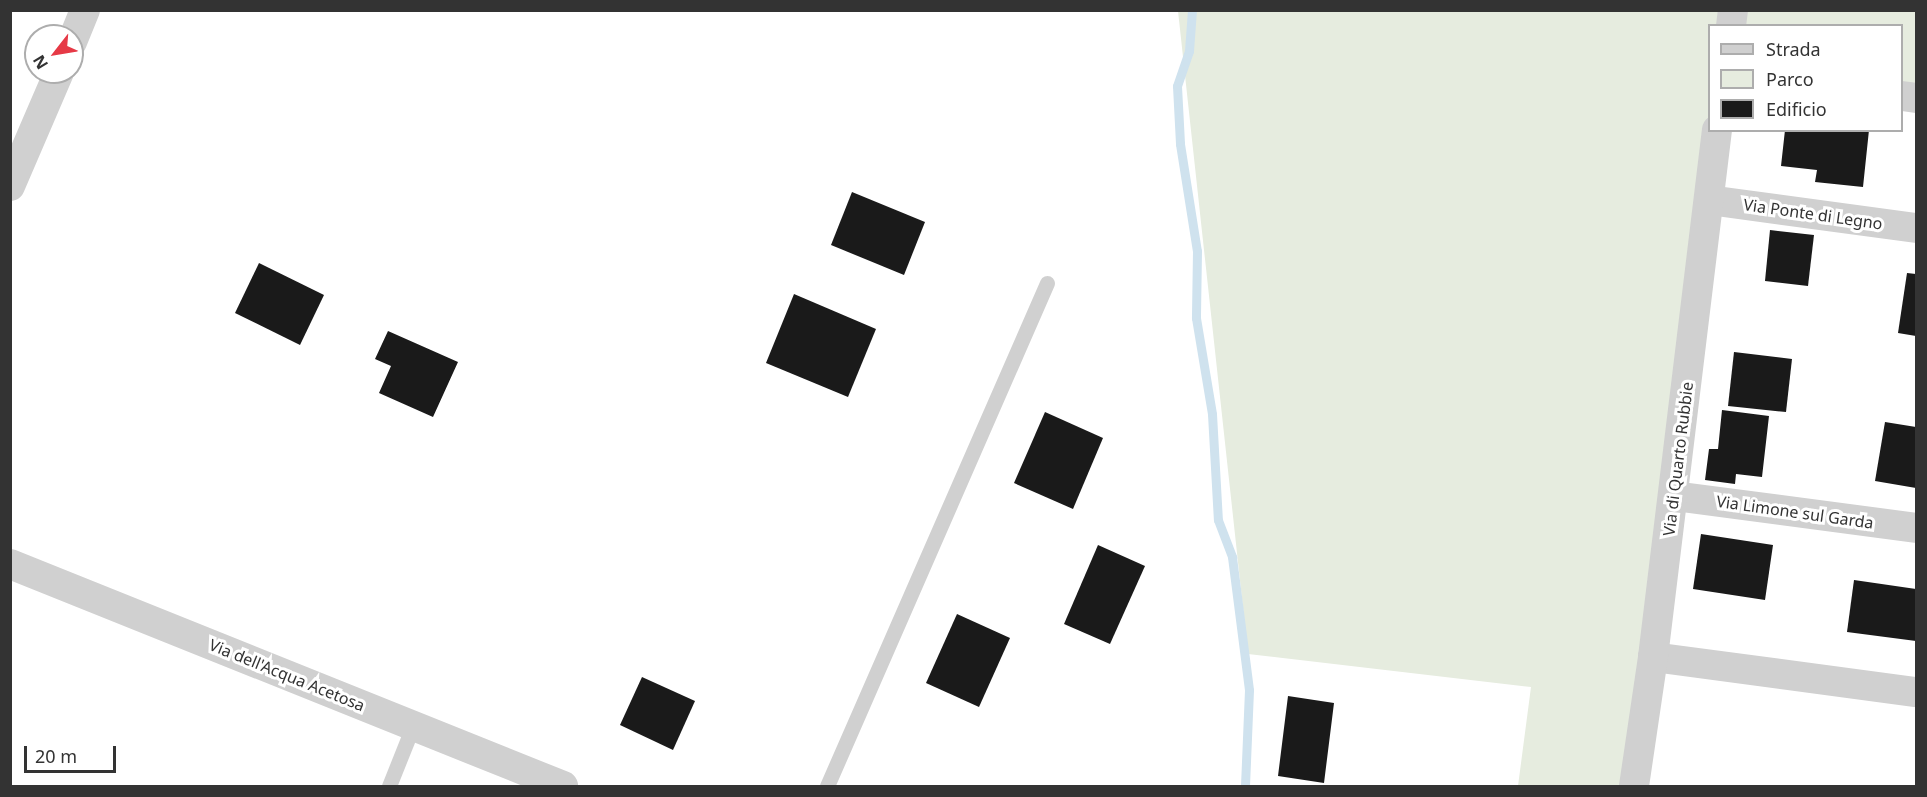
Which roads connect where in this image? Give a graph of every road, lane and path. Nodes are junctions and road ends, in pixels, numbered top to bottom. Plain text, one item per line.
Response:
1 (85, 10) edge
2 (79, 24) edge
3 (54, 84) edge
4 (1717, 132) edge
5 (10, 186) edge
6 (1709, 200) junction
7 (1917, 228) edge
8 (1047, 283) dead end
9 (1674, 496) junction
10 (1917, 528) edge
11 (10, 564) edge
12 (1653, 657) junction
13 (1917, 692) edge
14 (413, 726) junction
15 (389, 786) edge
16 (563, 786) edge
17 (827, 786) edge
18 (1634, 786) edge

1 - 2 street
3 - 5 street
4 - 6 street, Via di Quarto Rubbie
6 - 7 street, Via Ponte di Legno
6 - 9 street, Via di Quarto Rubbie
8 - 17 lane
9 - 10 street, Via Limone sul Garda
9 - 12 street, Via di Quarto Rubbie
11 - 14 street, Via dell'Acqua Acetosa
12 - 13 street
12 - 18 street, Via di Quarto Rubbie
14 - 15 lane
14 - 16 street, Via dell'Acqua Acetosa

